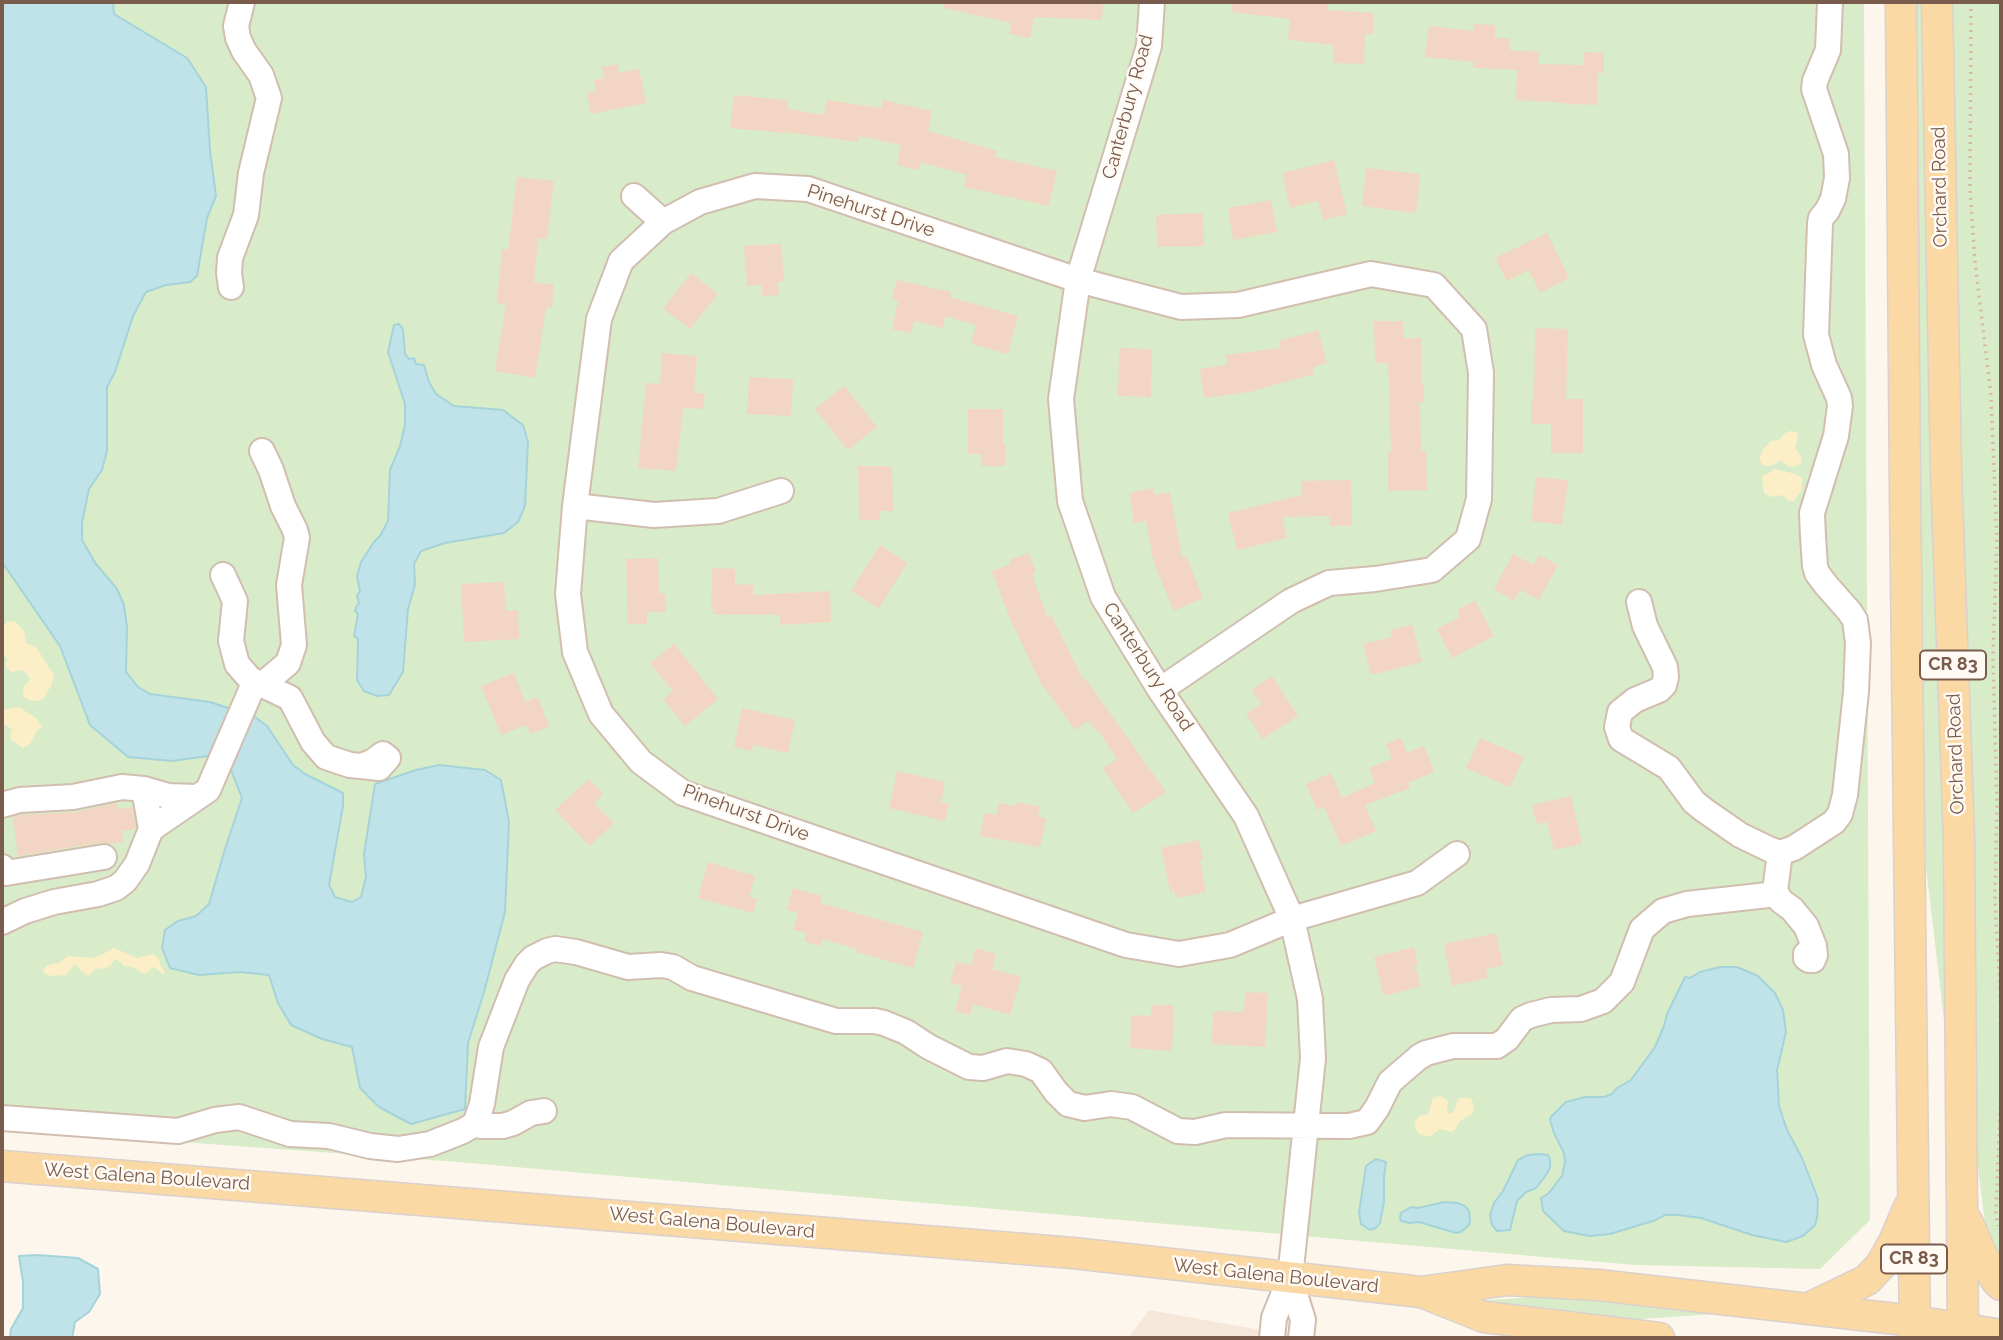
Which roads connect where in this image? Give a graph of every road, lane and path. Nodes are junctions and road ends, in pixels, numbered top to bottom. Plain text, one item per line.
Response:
1 (242, 2) edge
2 (1152, 2) edge
3 (1830, 2) edge
4 (1901, 2) edge
5 (1937, 2) edge
6 (1971, 2) edge
7 (634, 196) dead end
8 (663, 222) junction
9 (1078, 280) junction
10 (231, 287) dead end
11 (262, 452) dead end
12 (782, 491) dead end
13 (575, 506) junction
14 (223, 575) dead end
15 (1639, 602) dead end
16 (294, 645) junction
17 (255, 690) junction
18 (1160, 690) junction
19 (295, 705) junction
20 (361, 766) dead end
21 (144, 789) junction
22 (197, 797) junction
23 (2, 805) edge
24 (151, 829) junction
25 (1780, 853) junction
26 (1457, 854) dead end
27 (104, 857) dead end
28 (2, 867) edge
29 (1775, 891) junction
30 (1292, 919) junction
31 (2, 922) edge
32 (1814, 946) dead end
33 (544, 1111) dead end
34 (2, 1118) edge
35 (475, 1124) junction
36 (1306, 1126) junction
37 (2, 1166) edge
38 (1913, 1197) junction
39 (1962, 1209) junction
40 (1998, 1229) dead end
41 (1290, 1278) junction
42 (2001, 1285) edge
43 (1421, 1292) junction
44 (1808, 1309) junction
45 (1914, 1330) edge
46 (1963, 1333) edge
47 (2001, 1335) edge
48 (1272, 1338) edge
49 (1301, 1338) edge
50 (1659, 1338) edge

1 - 10 street
2 - 9 street, Canterbury Road
3 - 25 street
4 - 38 main road, Orchard Road / CR 83
5 - 39 main road, Orchard Road / CR 83
6 - 40 path
7 - 8 street
8 - 9 street, Pinehurst Drive
8 - 13 street, Pinehurst Drive
9 - 18 street, Canterbury Road
9 - 18 street, Pinehurst Drive
11 - 16 street
12 - 13 street
13 - 30 street, Pinehurst Drive
14 - 17 street
15 - 25 street
16 - 17 street
16 - 19 street
17 - 19 street
17 - 22 street
18 - 30 street, Canterbury Road
19 - 20 street
21 - 22 street
21 - 23 street
21 - 24 street
22 - 24 street
24 - 31 street
25 - 29 street
26 - 30 street, Pinehurst Drive
27 - 28 street
29 - 32 street
29 - 36 street
30 - 36 street, Canterbury Road
33 - 35 street
34 - 35 street
35 - 36 street
36 - 41 street, Canterbury Road
37 - 41 main road, West Galena Boulevard
38 - 44 main road
38 - 45 main road, Orchard Road / CR 83
39 - 42 main road
39 - 46 main road, Orchard Road / CR 83
41 - 43 main road, West Galena Boulevard
41 - 48 street
41 - 49 street
43 - 44 main road, West Galena Boulevard
43 - 50 main road, West Galena Boulevard
44 - 45 main road, West Galena Boulevard
45 - 46 main road, West Galena Boulevard
46 - 47 main road, West Galena Boulevard

